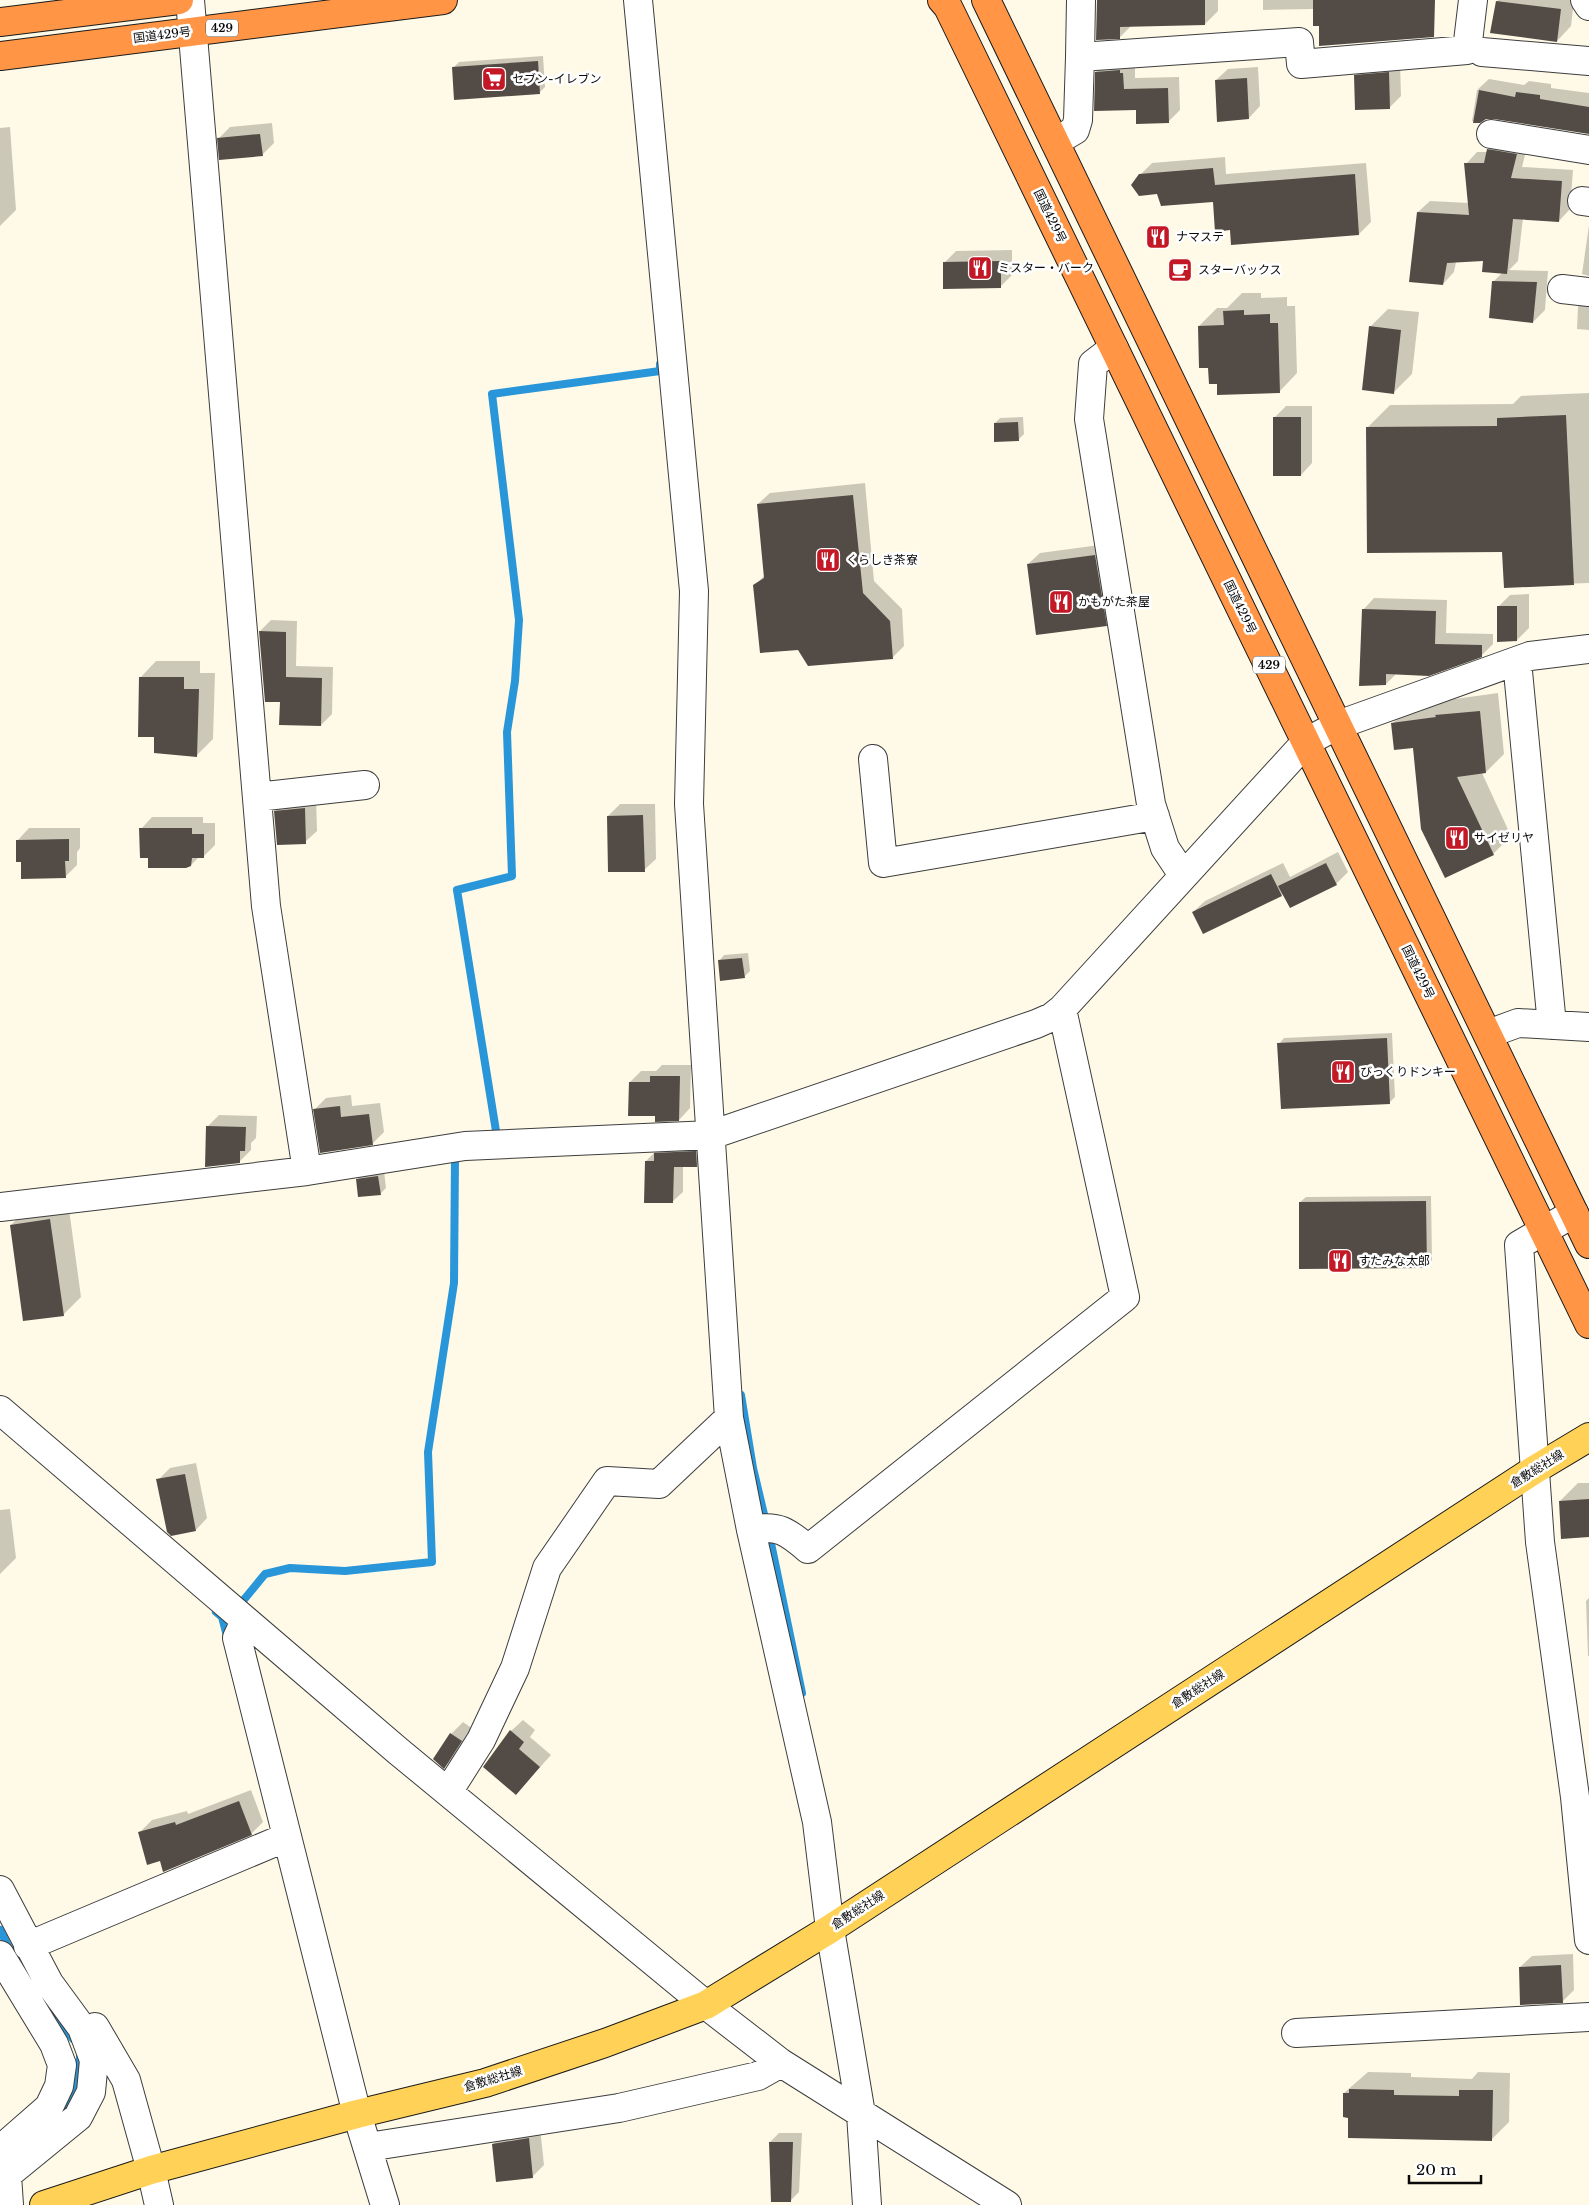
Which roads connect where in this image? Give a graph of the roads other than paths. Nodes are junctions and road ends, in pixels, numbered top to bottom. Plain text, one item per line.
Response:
1 (179, 0) edge
2 (190, 0) edge
3 (444, 0) edge
4 (638, 0) edge
5 (986, 0) edge
6 (1081, 0) edge
7 (1473, 0) edge
8 (1585, 0) edge
9 (945, 2) edge
10 (1589, 6) edge
11 (0, 22) edge
12 (194, 31) junction
13 (1482, 52) dead end
14 (0, 56) edge
15 (1080, 58) junction
16 (1589, 61) edge
17 (1491, 134) dead end
18 (1055, 142) junction
19 (1589, 150) edge
20 (1562, 289) dead end
21 (1589, 292) edge
22 (1114, 348) junction
23 (1589, 649) edge
24 (1517, 661) junction
25 (1338, 725) junction
26 (1306, 742) junction
27 (873, 759) dead end
28 (365, 786) dead end
29 (257, 797) junction
30 (1155, 816) junction
31 (1183, 875) junction
32 (1062, 1009) junction
33 (1552, 1025) junction
34 (1589, 1027) edge
35 (1488, 1034) junction
36 (719, 1132) junction
37 (307, 1171) junction
38 (0, 1207) edge
39 (1574, 1213) junction
40 (1544, 1231) junction
41 (1589, 1244) edge
42 (1589, 1324) edge
43 (0, 1410) edge
44 (729, 1418) junction
45 (1589, 1437) edge
46 (1534, 1470) junction
47 (759, 1529) junction
48 (245, 1621) junction
49 (448, 1792) junction
50 (280, 1840) junction
51 (0, 1890) edge
52 (830, 1929) junction
53 (1589, 1940) edge
54 (28, 1946) junction
55 (0, 1955) edge
56 (49, 1984) junction
57 (706, 2005) junction
58 (1589, 2017) edge
59 (1296, 2033) dead end
60 (781, 2063) junction
61 (357, 2114) junction
62 (867, 2118) junction
63 (368, 2147) junction
64 (0, 2150) edge
65 (151, 2170) junction
66 (9, 2205) edge
67 (44, 2205) edge
68 (159, 2205) edge
69 (384, 2205) edge
70 (867, 2205) edge
71 (1007, 2205) edge

1 - 11 highway
2 - 12 street
3 - 12 highway, 国道429号 / 429
4 - 36 street
5 - 18 highway, 429
6 - 15 street
7 - 15 street
8 - 10 street
9 - 22 highway, 国道429号 / 429
12 - 14 highway, 国道429号 / 429
12 - 29 street
13 - 16 street
15 - 18 street
17 - 19 street
18 - 25 highway, 429
20 - 21 street
22 - 26 highway, 国道429号 / 429
22 - 30 street
23 - 24 street
24 - 25 street
24 - 33 street
25 - 26 street
25 - 35 highway, 429
26 - 31 street
26 - 40 highway, 国道429号 / 429
27 - 30 street
28 - 29 street
29 - 37 street
30 - 31 street
31 - 32 street
32 - 36 street
32 - 47 street
33 - 34 street
33 - 35 street
35 - 39 highway, 429
36 - 37 street
36 - 44 street
37 - 38 street
39 - 40 street
39 - 41 highway, 429
40 - 42 highway, 国道429号 / 429
40 - 46 street
43 - 48 street
44 - 47 street
44 - 49 street
45 - 46 main road, 倉敷総社線
46 - 52 main road, 倉敷総社線
46 - 53 street
47 - 52 street
48 - 49 street
48 - 50 street
49 - 57 street
50 - 54 street
50 - 61 street
51 - 54 street
52 - 57 main road, 倉敷総社線
52 - 62 street
54 - 56 street
55 - 64 street
56 - 65 street
56 - 66 street
57 - 60 street
57 - 61 main road, 倉敷総社線
58 - 59 street
60 - 62 street
60 - 63 street
61 - 63 street
61 - 65 main road, 倉敷総社線
62 - 70 street
62 - 71 street
63 - 69 street
65 - 67 main road, 倉敷総社線
65 - 68 street

